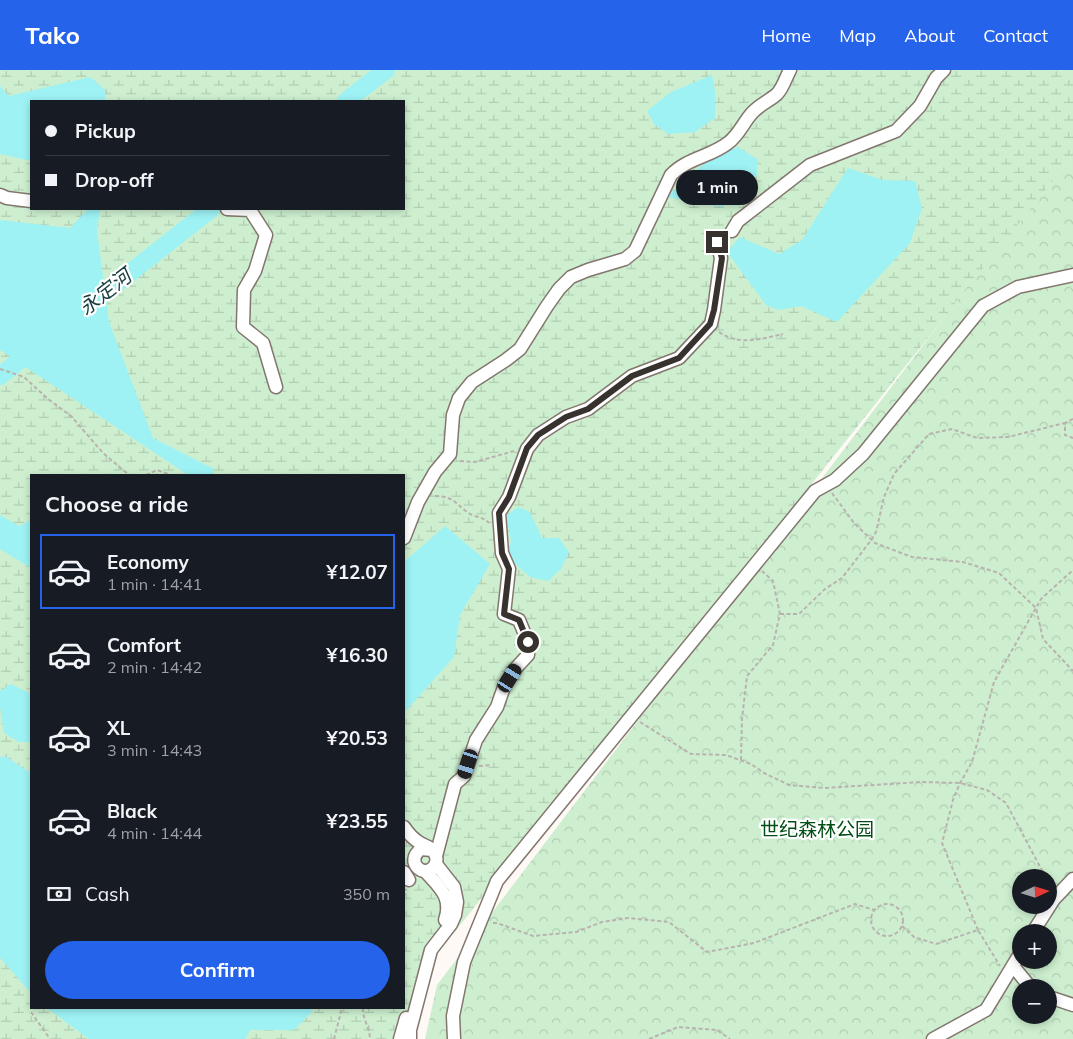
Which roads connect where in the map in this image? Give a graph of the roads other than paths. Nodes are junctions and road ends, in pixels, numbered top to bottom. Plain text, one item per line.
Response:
1 (790, 70) edge
2 (944, 70) edge
3 (0, 195) edge
4 (30, 201) edge
5 (250, 210) edge
6 (732, 231) dead end
7 (717, 242) dead end
8 (1073, 274) edge
9 (276, 387) dead end
10 (405, 536) edge
11 (405, 828) edge
12 (432, 860) junction
13 (1073, 879) edge
14 (1039, 924) edge
15 (1012, 968) edge
16 (1010, 971) junction
17 (1020, 979) edge
18 (1057, 1000) edge
19 (1073, 1005) edge
20 (400, 1039) edge
21 (410, 1039) edge
22 (454, 1039) edge
23 (933, 1039) edge

1 - 10 street
2 - 6 street
3 - 4 street
5 - 9 street
7 - 12 street
8 - 22 street
11 - 12 street
12 - 20 street
12 - 21 street
13 - 14 street
15 - 16 street
16 - 17 street
16 - 23 street
18 - 19 street

